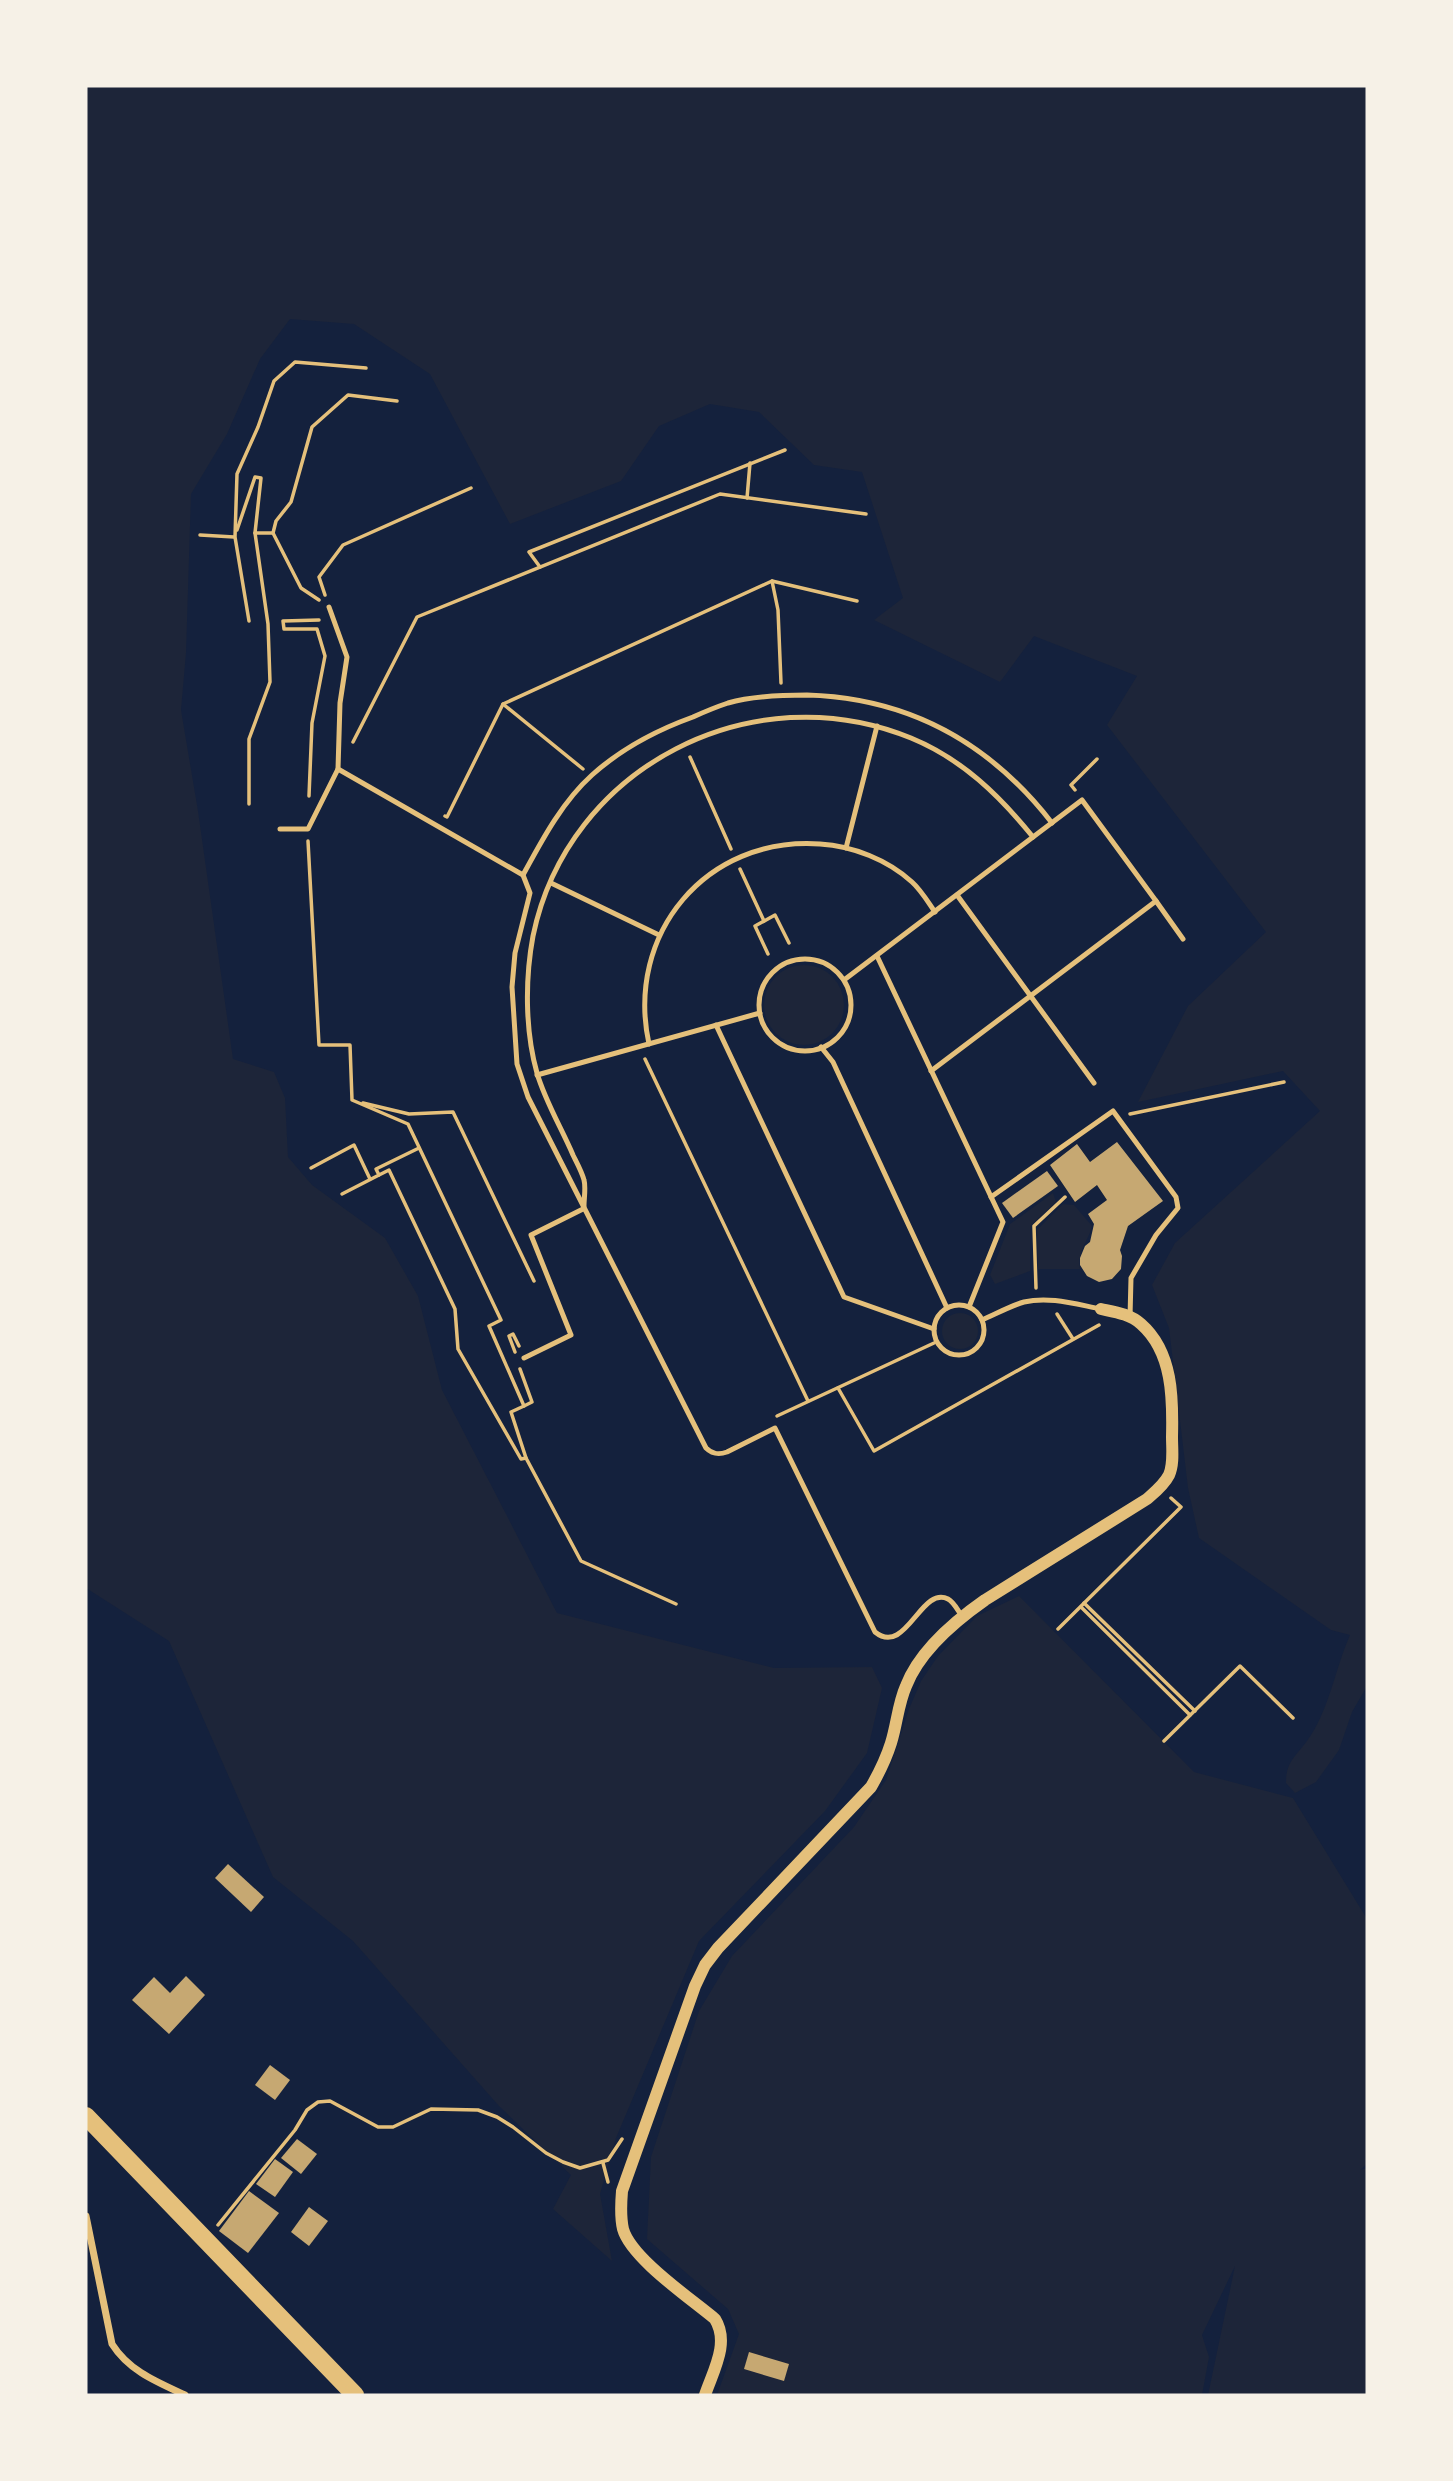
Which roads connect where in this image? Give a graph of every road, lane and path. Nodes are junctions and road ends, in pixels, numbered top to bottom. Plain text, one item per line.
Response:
1 (366, 368) dead end
2 (397, 401) dead end
3 (785, 450) dead end
4 (750, 463) junction
5 (471, 488) dead end
6 (747, 498) junction
7 (866, 514) dead end
8 (255, 533) junction
9 (273, 533) junction
10 (200, 534) dead end
11 (234, 537) junction
12 (540, 567) junction
13 (772, 581) junction
14 (857, 601) dead end
15 (329, 607) junction
16 (249, 621) dead end
17 (782, 695) junction
18 (502, 704) junction
19 (877, 726) junction
20 (684, 745) junction
21 (1097, 759) dead end
22 (338, 769) junction
23 (591, 776) junction
24 (1071, 785) dead end
25 (309, 799) dead end
26 (249, 804) dead end
27 (420, 816) junction
28 (1052, 823) junction
29 (280, 829) dead end
30 (308, 829) junction
31 (1032, 837) junction
32 (846, 848) junction
33 (735, 858) junction
34 (523, 875) junction
35 (551, 883) junction
36 (957, 895) junction
37 (1156, 901) junction
38 (935, 912) junction
39 (764, 921) junction
40 (659, 935) junction
41 (1183, 939) dead end
42 (789, 943) dead end
43 (768, 954) dead end
44 (877, 956) junction
45 (844, 980) junction
46 (1030, 996) junction
47 (760, 1013) junction
48 (716, 1026) junction
49 (649, 1044) junction
50 (639, 1047) junction
51 (821, 1047) junction
52 (931, 1071) junction
53 (537, 1074) junction
54 (1284, 1082) dead end
55 (1094, 1083) dead end
56 (352, 1100) junction
57 (1118, 1117) junction
58 (419, 1147) junction
59 (310, 1168) dead end
60 (379, 1175) junction
61 (370, 1179) junction
62 (342, 1194) dead end
63 (991, 1197) junction
64 (1065, 1197) dead end
65 (583, 1209) junction
66 (539, 1292) dead end
67 (1036, 1300) junction
68 (969, 1307) junction
69 (947, 1308) junction
70 (1101, 1309) joint
71 (1125, 1315) junction
72 (982, 1320) junction
73 (934, 1329) junction
74 (1073, 1339) junction
75 (936, 1342) junction
76 (524, 1358) joint
77 (838, 1388) junction
78 (808, 1401) junction
79 (524, 1406) junction
80 (775, 1427) junction
81 (526, 1458) junction
82 (1171, 1498) dead end
83 (676, 1605) dead end
84 (1083, 1605) junction
85 (962, 1616) junction
86 (1058, 1629) dead end
87 (1195, 1711) junction
88 (1190, 1715) junction
89 (1293, 1718) dead end
90 (1164, 1741) dead end
91 (86, 2116) edge
92 (646, 2122) junction
93 (603, 2162) junction
94 (609, 2184) dead end
95 (86, 2216) edge
96 (206, 2241) junction
97 (185, 2395) edge
98 (355, 2395) edge
99 (705, 2395) edge

1 - 11 path
2 - 9 path
3 - 4 path
4 - 6 path
4 - 12 path
5 - 15 path
6 - 7 path
6 - 12 path
8 - 9 path
8 - 11 path
8 - 26 path
9 - 15 path
10 - 11 path
11 - 16 path
12 - 22 path
13 - 14 path
13 - 17 path
13 - 18 path
15 - 22 lane
15 - 25 path
17 - 23 lane
17 - 28 lane
18 - 23 path
18 - 27 path
19 - 20 lane
19 - 31 lane
19 - 32 lane
20 - 33 path
20 - 35 lane
21 - 24 path
22 - 27 lane
22 - 30 lane
23 - 34 lane
27 - 34 lane
28 - 31 lane
28 - 37 lane
29 - 30 lane
30 - 56 path
31 - 36 lane
32 - 33 lane
32 - 38 lane
33 - 39 path
33 - 40 lane
34 - 65 lane
35 - 40 lane
35 - 53 lane
36 - 38 lane
36 - 46 lane
37 - 41 lane
37 - 46 lane
38 - 44 lane
39 - 42 path
39 - 43 path
40 - 49 lane
44 - 45 lane
44 - 52 lane
45 - 47 lane
45 - 51 lane
46 - 52 lane
46 - 55 lane
47 - 48 lane
47 - 51 lane
48 - 49 lane
48 - 73 lane
49 - 50 lane
50 - 53 lane
50 - 78 path
51 - 69 lane
52 - 63 lane
53 - 65 lane
54 - 57 path
56 - 58 path
56 - 66 path
57 - 63 lane
57 - 71 lane
58 - 60 path
58 - 79 path
59 - 61 path
60 - 61 path
60 - 81 path
61 - 62 path
63 - 68 lane
64 - 67 path
65 - 76 lane
65 - 80 lane
67 - 70 lane
67 - 72 lane
67 - 74 path
68 - 69 lane
68 - 72 lane
69 - 73 lane
70 - 71 street
71 - 74 path
71 - 85 street
72 - 75 lane
73 - 75 lane
74 - 77 path
75 - 77 path
76 - 79 path
77 - 78 path
78 - 80 path
79 - 81 path
80 - 85 lane
81 - 83 path
82 - 84 path
84 - 86 path
84 - 87 path
84 - 88 path
85 - 92 street
87 - 88 path
87 - 89 path
88 - 90 path
91 - 96 main road
92 - 93 path
92 - 99 street
93 - 94 path
93 - 96 path
95 - 97 street
96 - 98 main road

